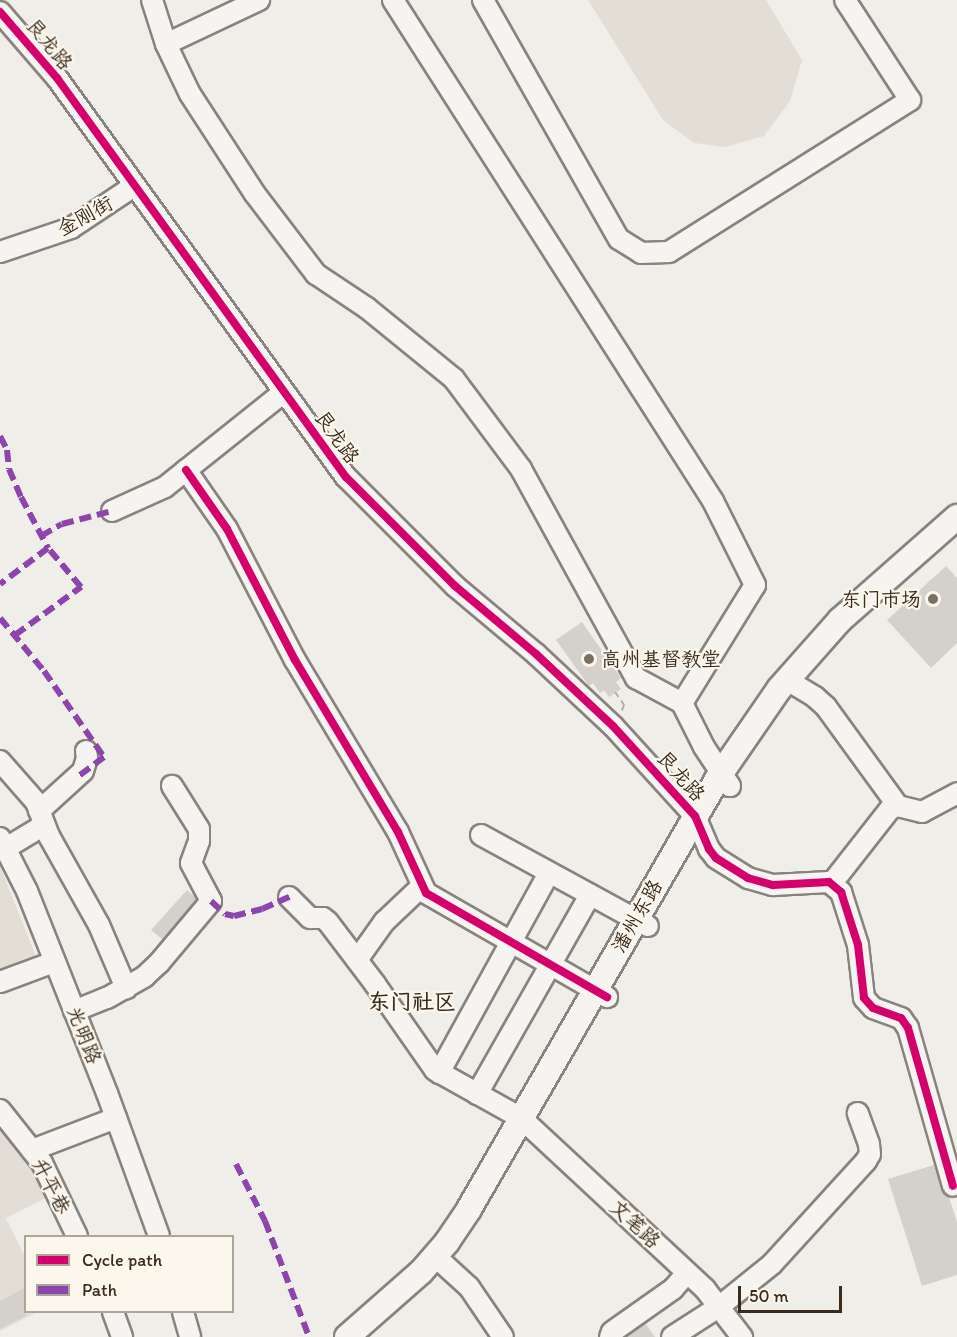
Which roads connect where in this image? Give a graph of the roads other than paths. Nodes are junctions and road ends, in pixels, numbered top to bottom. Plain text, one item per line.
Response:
1 (152, 0) edge
2 (259, 0) edge
3 (393, 0) edge
4 (483, 0) edge
5 (845, 0) edge
6 (0, 12) edge
7 (166, 44) junction
8 (134, 186) junction
9 (0, 252) edge
10 (284, 392) junction
11 (186, 470) junction
12 (112, 511) dead end
13 (957, 517) edge
14 (957, 534) edge
15 (794, 684) junction
16 (682, 703) junction
17 (86, 751) dead end
18 (0, 761) edge
19 (725, 780) junction
20 (172, 786) dead end
21 (957, 793) edge
22 (898, 806) junction
23 (42, 818) junction
24 (698, 824) junction
25 (481, 835) dead end
26 (3, 843) edge
27 (549, 873) junction
28 (832, 883) junction
29 (422, 886) junction
30 (590, 895) junction
31 (289, 897) dead end
32 (642, 922) junction
33 (511, 943) junction
34 (357, 960) junction
35 (54, 962) junction
36 (550, 964) junction
37 (0, 982) edge
38 (126, 988) junction
39 (601, 993) junction
40 (74, 1011) junction
41 (439, 1073) junction
42 (477, 1094) junction
43 (0, 1110) edge
44 (858, 1113) dead end
45 (116, 1118) junction
46 (526, 1123) junction
47 (32, 1150) junction
48 (953, 1186) dead end
49 (77, 1235) edge
50 (159, 1235) edge
51 (440, 1261) junction
52 (687, 1273) junction
53 (720, 1306) junction
54 (114, 1313) edge
55 (184, 1313) edge
56 (122, 1337) edge
57 (190, 1337) edge
58 (347, 1337) edge
59 (369, 1337) edge
60 (503, 1337) edge
61 (610, 1337) edge
62 (672, 1337) edge
63 (742, 1337) edge

1 - 7 street
2 - 7 street
3 - 16 street
4 - 5 street
6 - 8 street, 艮龙路
7 - 16 street
8 - 9 street, 金刚街
8 - 10 street, 艮龙路
10 - 11 street
10 - 24 street, 艮龙路
11 - 12 street
11 - 29 street
13 - 15 main road, 潘州东路
14 - 15 main road, 潘州东路
15 - 19 main road, 潘州东路
15 - 22 street
16 - 19 street
17 - 23 street
18 - 23 street
19 - 24 main road, 潘州东路
20 - 38 street
21 - 22 street
22 - 28 street
23 - 26 street
23 - 38 street
24 - 28 street, 艮龙路
24 - 32 main road, 潘州东路
25 - 27 street
26 - 35 street, 光明路
27 - 30 street
27 - 33 street
28 - 48 street
29 - 33 street
29 - 34 street
30 - 32 street
30 - 36 street
31 - 34 street
32 - 39 main road, 潘州东路
33 - 36 street
33 - 41 street
34 - 41 street
35 - 37 street
35 - 40 street, 光明路
36 - 39 street
36 - 42 street
38 - 40 street
39 - 46 main road, 潘州东路
40 - 45 street, 光明路
41 - 42 street, 文笔路
42 - 46 street, 文笔路
43 - 47 street, 升平巷
44 - 53 street
45 - 47 street
45 - 50 street, 光明路
46 - 51 main road, 潘州东路
46 - 52 street, 文笔路
47 - 49 street, 升平巷
51 - 58 main road, 潘州东路
51 - 59 main road, 潘州东路
51 - 60 street
52 - 53 street, 文笔路
52 - 61 street
53 - 62 street
53 - 63 street, 文笔路
54 - 56 street
55 - 57 street

